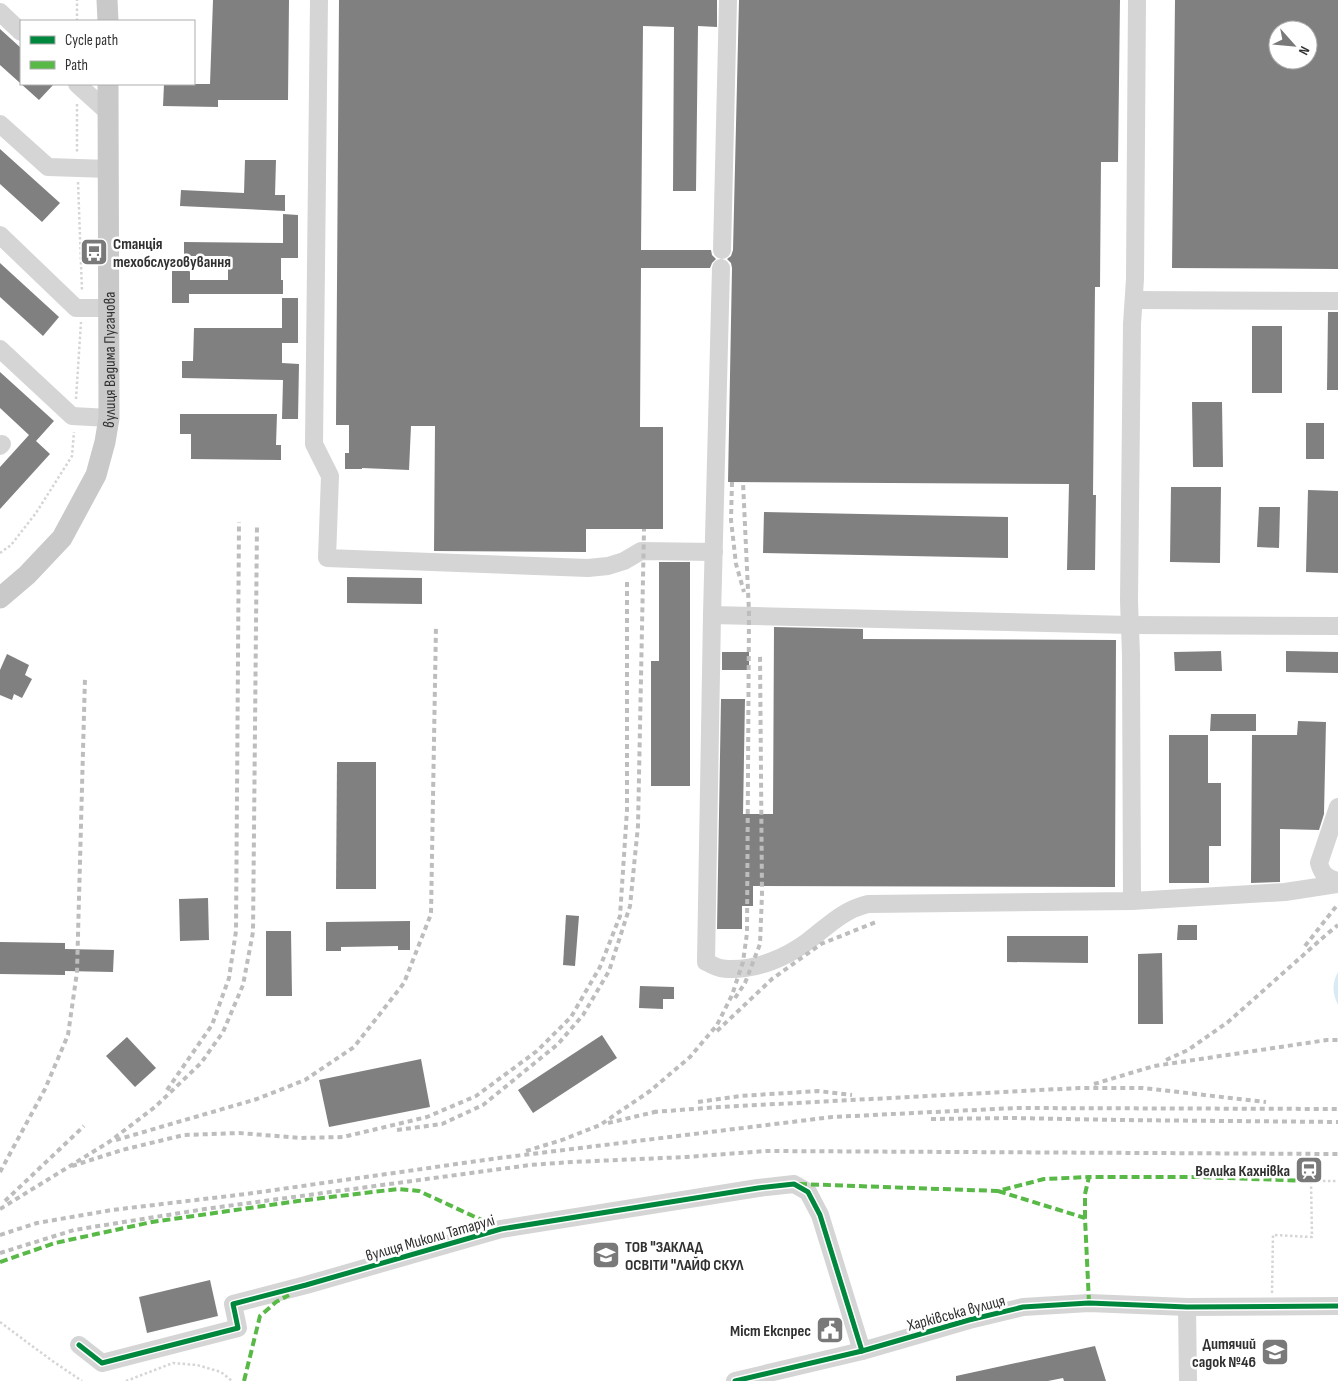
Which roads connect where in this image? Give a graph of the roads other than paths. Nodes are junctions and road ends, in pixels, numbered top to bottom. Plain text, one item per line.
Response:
1 (108, 0) edge
2 (319, 0) edge
3 (728, 0) edge
4 (1137, 0) edge
5 (0, 12) edge
6 (108, 20) edge
7 (20, 31) edge
8 (78, 85) edge
9 (108, 85) edge
10 (108, 112) junction
11 (0, 124) edge
12 (108, 169) junction
13 (0, 235) edge
14 (722, 250) dead end
15 (721, 268) dead end
16 (1134, 300) junction
17 (1338, 301) edge
18 (110, 308) junction
19 (0, 349) edge
20 (110, 418) junction
21 (714, 552) junction
22 (0, 598) edge
23 (712, 615) junction
24 (1130, 625) junction
25 (1338, 626) edge
26 (1338, 807) edge
27 (1338, 882) edge
28 (1132, 901) junction
29 (1338, 1306) edge
30 (1187, 1307) junction
31 (79, 1346) dead end
32 (862, 1351) junction
33 (735, 1381) edge
34 (1188, 1381) edge

1 - 6 main road
2 - 21 street
3 - 14 street
4 - 16 street
5 - 7 street
8 - 10 street
9 - 10 main road, вулиця Вадима Пугачова
10 - 12 main road, вулиця Вадима Пугачова
11 - 12 street
12 - 18 main road, вулиця Вадима Пугачова
13 - 18 street
15 - 21 street
16 - 17 street
16 - 24 street
18 - 20 main road, вулиця Вадима Пугачова
19 - 20 street
20 - 22 main road, вулиця Вадима Пугачова
21 - 23 street
23 - 24 street
23 - 28 street
24 - 25 street
24 - 28 street
26 - 27 street
27 - 28 street
29 - 30 street, Харківська вулиця
30 - 32 street, Харківська вулиця
30 - 34 street
31 - 32 street, вулиця Миколи Татарулі
32 - 33 street, Харківська вулиця

